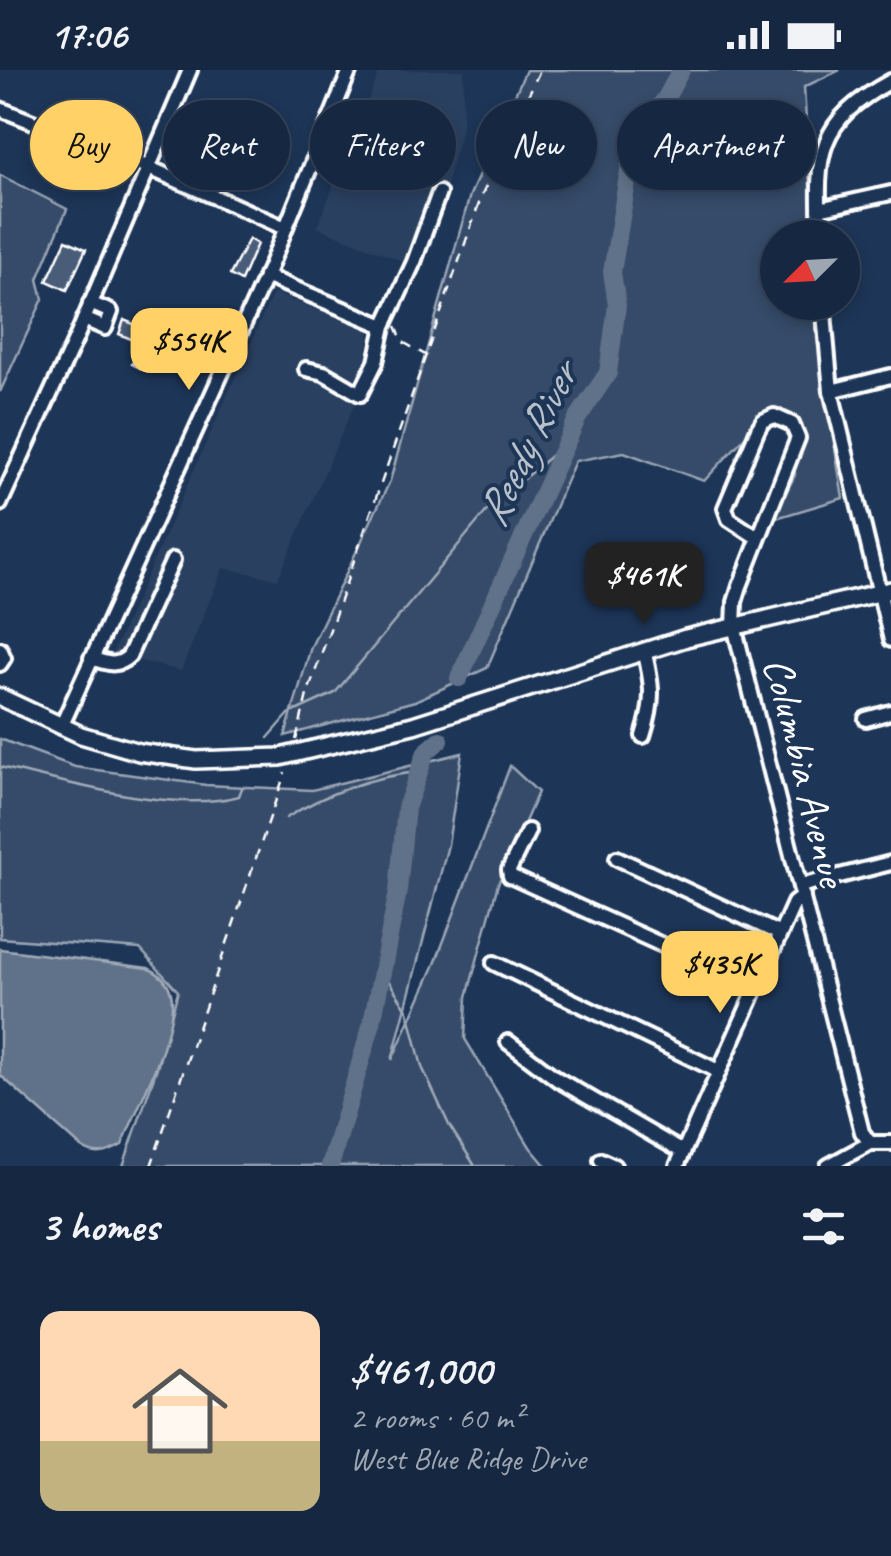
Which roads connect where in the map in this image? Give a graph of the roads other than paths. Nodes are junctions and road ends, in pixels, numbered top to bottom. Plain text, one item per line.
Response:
1 (190, 70) edge
2 (350, 70) edge
3 (891, 81) edge
4 (0, 110) edge
5 (148, 167) junction
6 (439, 193) dead end
7 (891, 193) edge
8 (819, 209) junction
9 (819, 220) edge
10 (285, 228) junction
11 (265, 276) junction
12 (90, 303) junction
13 (84, 319) junction
14 (825, 320) edge
15 (384, 326) junction
16 (306, 369) dead end
17 (891, 376) edge
18 (831, 391) junction
19 (1, 500) edge
20 (758, 538) junction
21 (172, 560) dead end
22 (885, 592) edge
23 (734, 626) junction
24 (891, 640) edge
25 (0, 649) edge
26 (644, 650) junction
27 (91, 658) junction
28 (0, 664) edge
29 (0, 697) edge
30 (891, 712) edge
31 (866, 719) dead end
32 (61, 726) junction
33 (643, 736) dead end
34 (528, 831) dead end
35 (617, 858) dead end
36 (891, 863) edge
37 (802, 891) junction
38 (780, 934) junction
39 (494, 963) dead end
40 (757, 988) junction
41 (508, 1042) dead end
42 (718, 1071) junction
43 (870, 1143) junction
44 (891, 1143) edge
45 (683, 1152) junction
46 (676, 1166) edge
47 (828, 1166) edge

1 - 5 street
2 - 10 street
3 - 8 street
4 - 5 street
5 - 10 street
5 - 12 street
6 - 15 street
7 - 8 street
8 - 9 street
10 - 11 street
11 - 15 street
11 - 27 street
12 - 13 street
12 - 13 street
13 - 19 street
14 - 18 street
15 - 16 street
17 - 18 street
18 - 22 street
20 - 20 street
20 - 23 street
21 - 27 street
22 - 23 main road
22 - 24 street
23 - 26 main road
23 - 37 street, Columbia Avenue
25 - 28 street
26 - 32 main road
26 - 33 street
27 - 32 street
29 - 32 main road
30 - 31 street
34 - 40 street
35 - 38 street
36 - 37 street
37 - 38 street
37 - 43 street, Columbia Avenue
38 - 40 street
39 - 42 street
40 - 42 street
41 - 45 street
42 - 45 street
43 - 44 street
43 - 47 street
45 - 46 street

